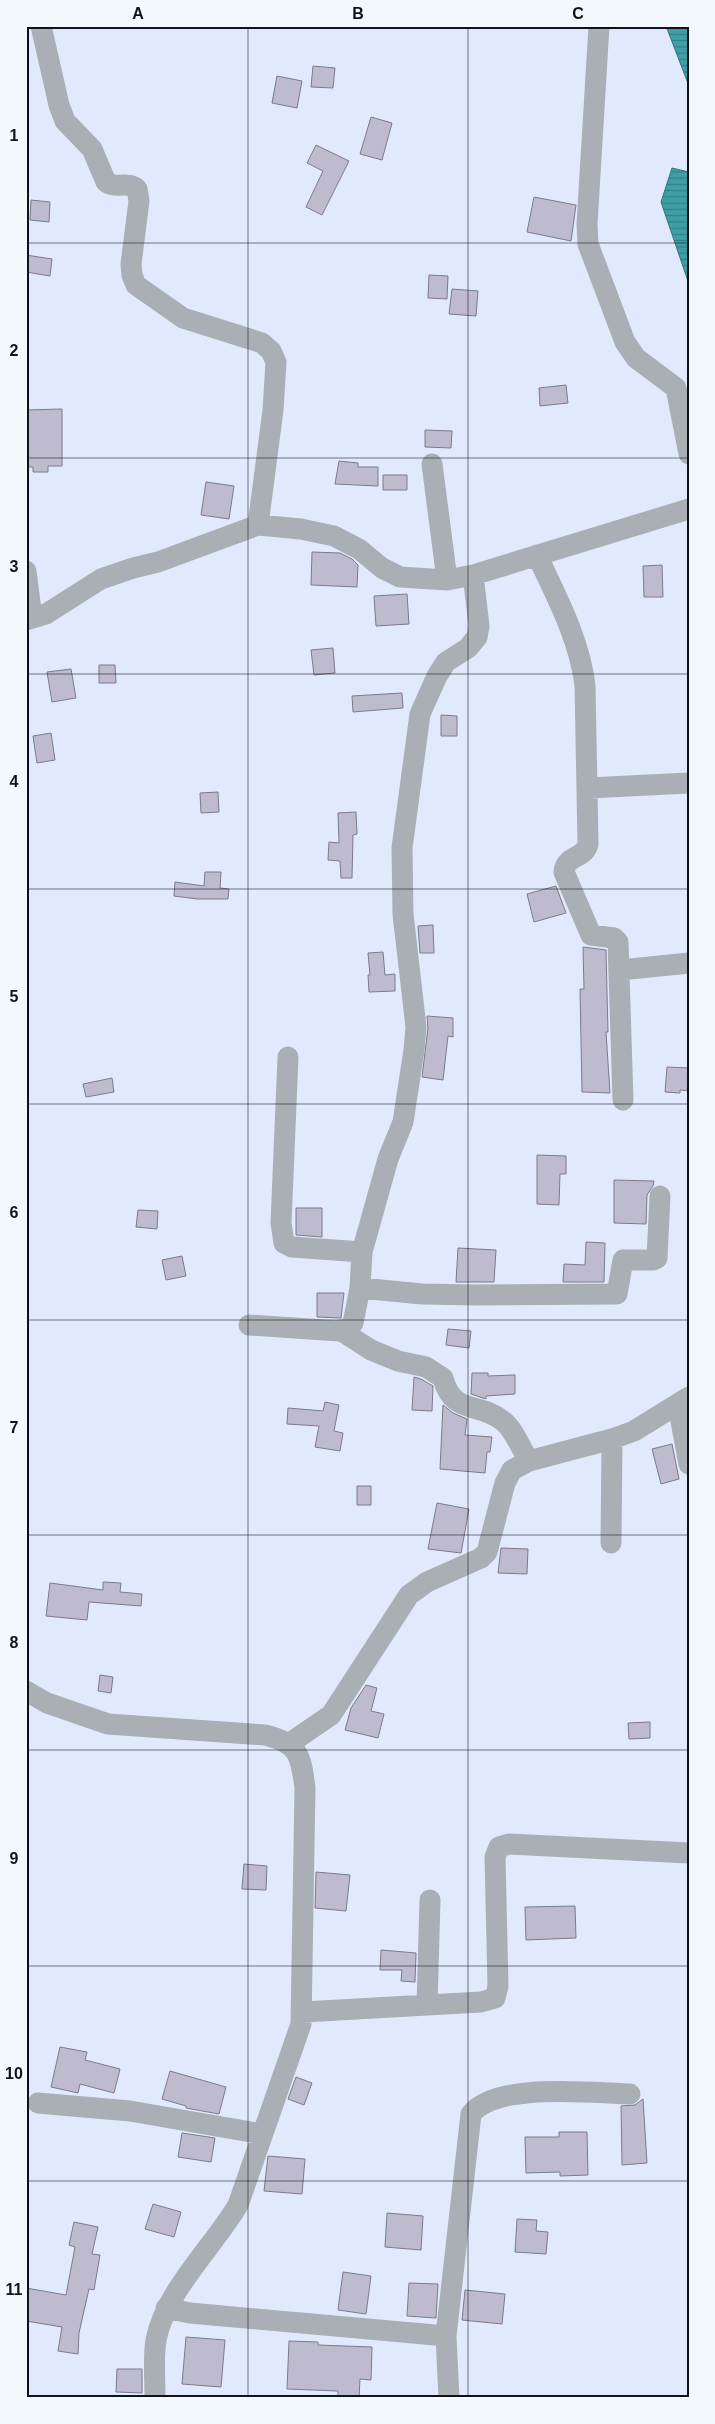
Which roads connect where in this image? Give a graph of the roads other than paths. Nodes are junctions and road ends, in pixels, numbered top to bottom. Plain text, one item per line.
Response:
1 (42, 26) edge
2 (599, 26) edge
3 (689, 454) edge
4 (432, 464) dead end
5 (689, 509) edge
6 (258, 525) junction
7 (537, 555) junction
8 (26, 571) edge
9 (472, 575) junction
10 (447, 580) junction
11 (29, 619) edge
12 (689, 783) edge
13 (588, 788) junction
14 (689, 963) edge
15 (620, 970) junction
16 (288, 1057) dead end
17 (624, 1100) dead end
18 (660, 1196) dead end
19 (362, 1252) junction
20 (360, 1288) junction
21 (249, 1325) dead end
22 (340, 1330) junction
23 (683, 1401) edge
24 (612, 1439) junction
25 (529, 1461) junction
26 (689, 1464) edge
27 (611, 1542) dead end
28 (26, 1691) edge
29 (290, 1743) junction
30 (689, 1853) edge
31 (430, 1900) dead end
32 (427, 2005) junction
33 (303, 2012) junction
34 (630, 2094) dead end
35 (38, 2103) dead end
36 (262, 2134) junction
37 (166, 2308) junction
38 (446, 2336) junction
39 (155, 2398) edge
40 (449, 2398) edge

1 - 6 street
2 - 3 street
4 - 10 street
5 - 7 street
6 - 10 street
6 - 11 street
7 - 9 street
7 - 13 street
8 - 11 street
9 - 10 street
9 - 19 street
12 - 13 street
13 - 15 street
14 - 15 street
15 - 17 street
16 - 19 street
18 - 20 street
19 - 20 street
20 - 22 street
21 - 22 street
22 - 25 street
23 - 24 street
23 - 26 street
24 - 25 street
24 - 27 street
25 - 29 street
28 - 29 street
29 - 33 street
30 - 32 street
31 - 32 street
32 - 33 street
33 - 36 street
34 - 38 street
35 - 36 street
36 - 37 street
37 - 38 street
37 - 39 street
38 - 40 street

